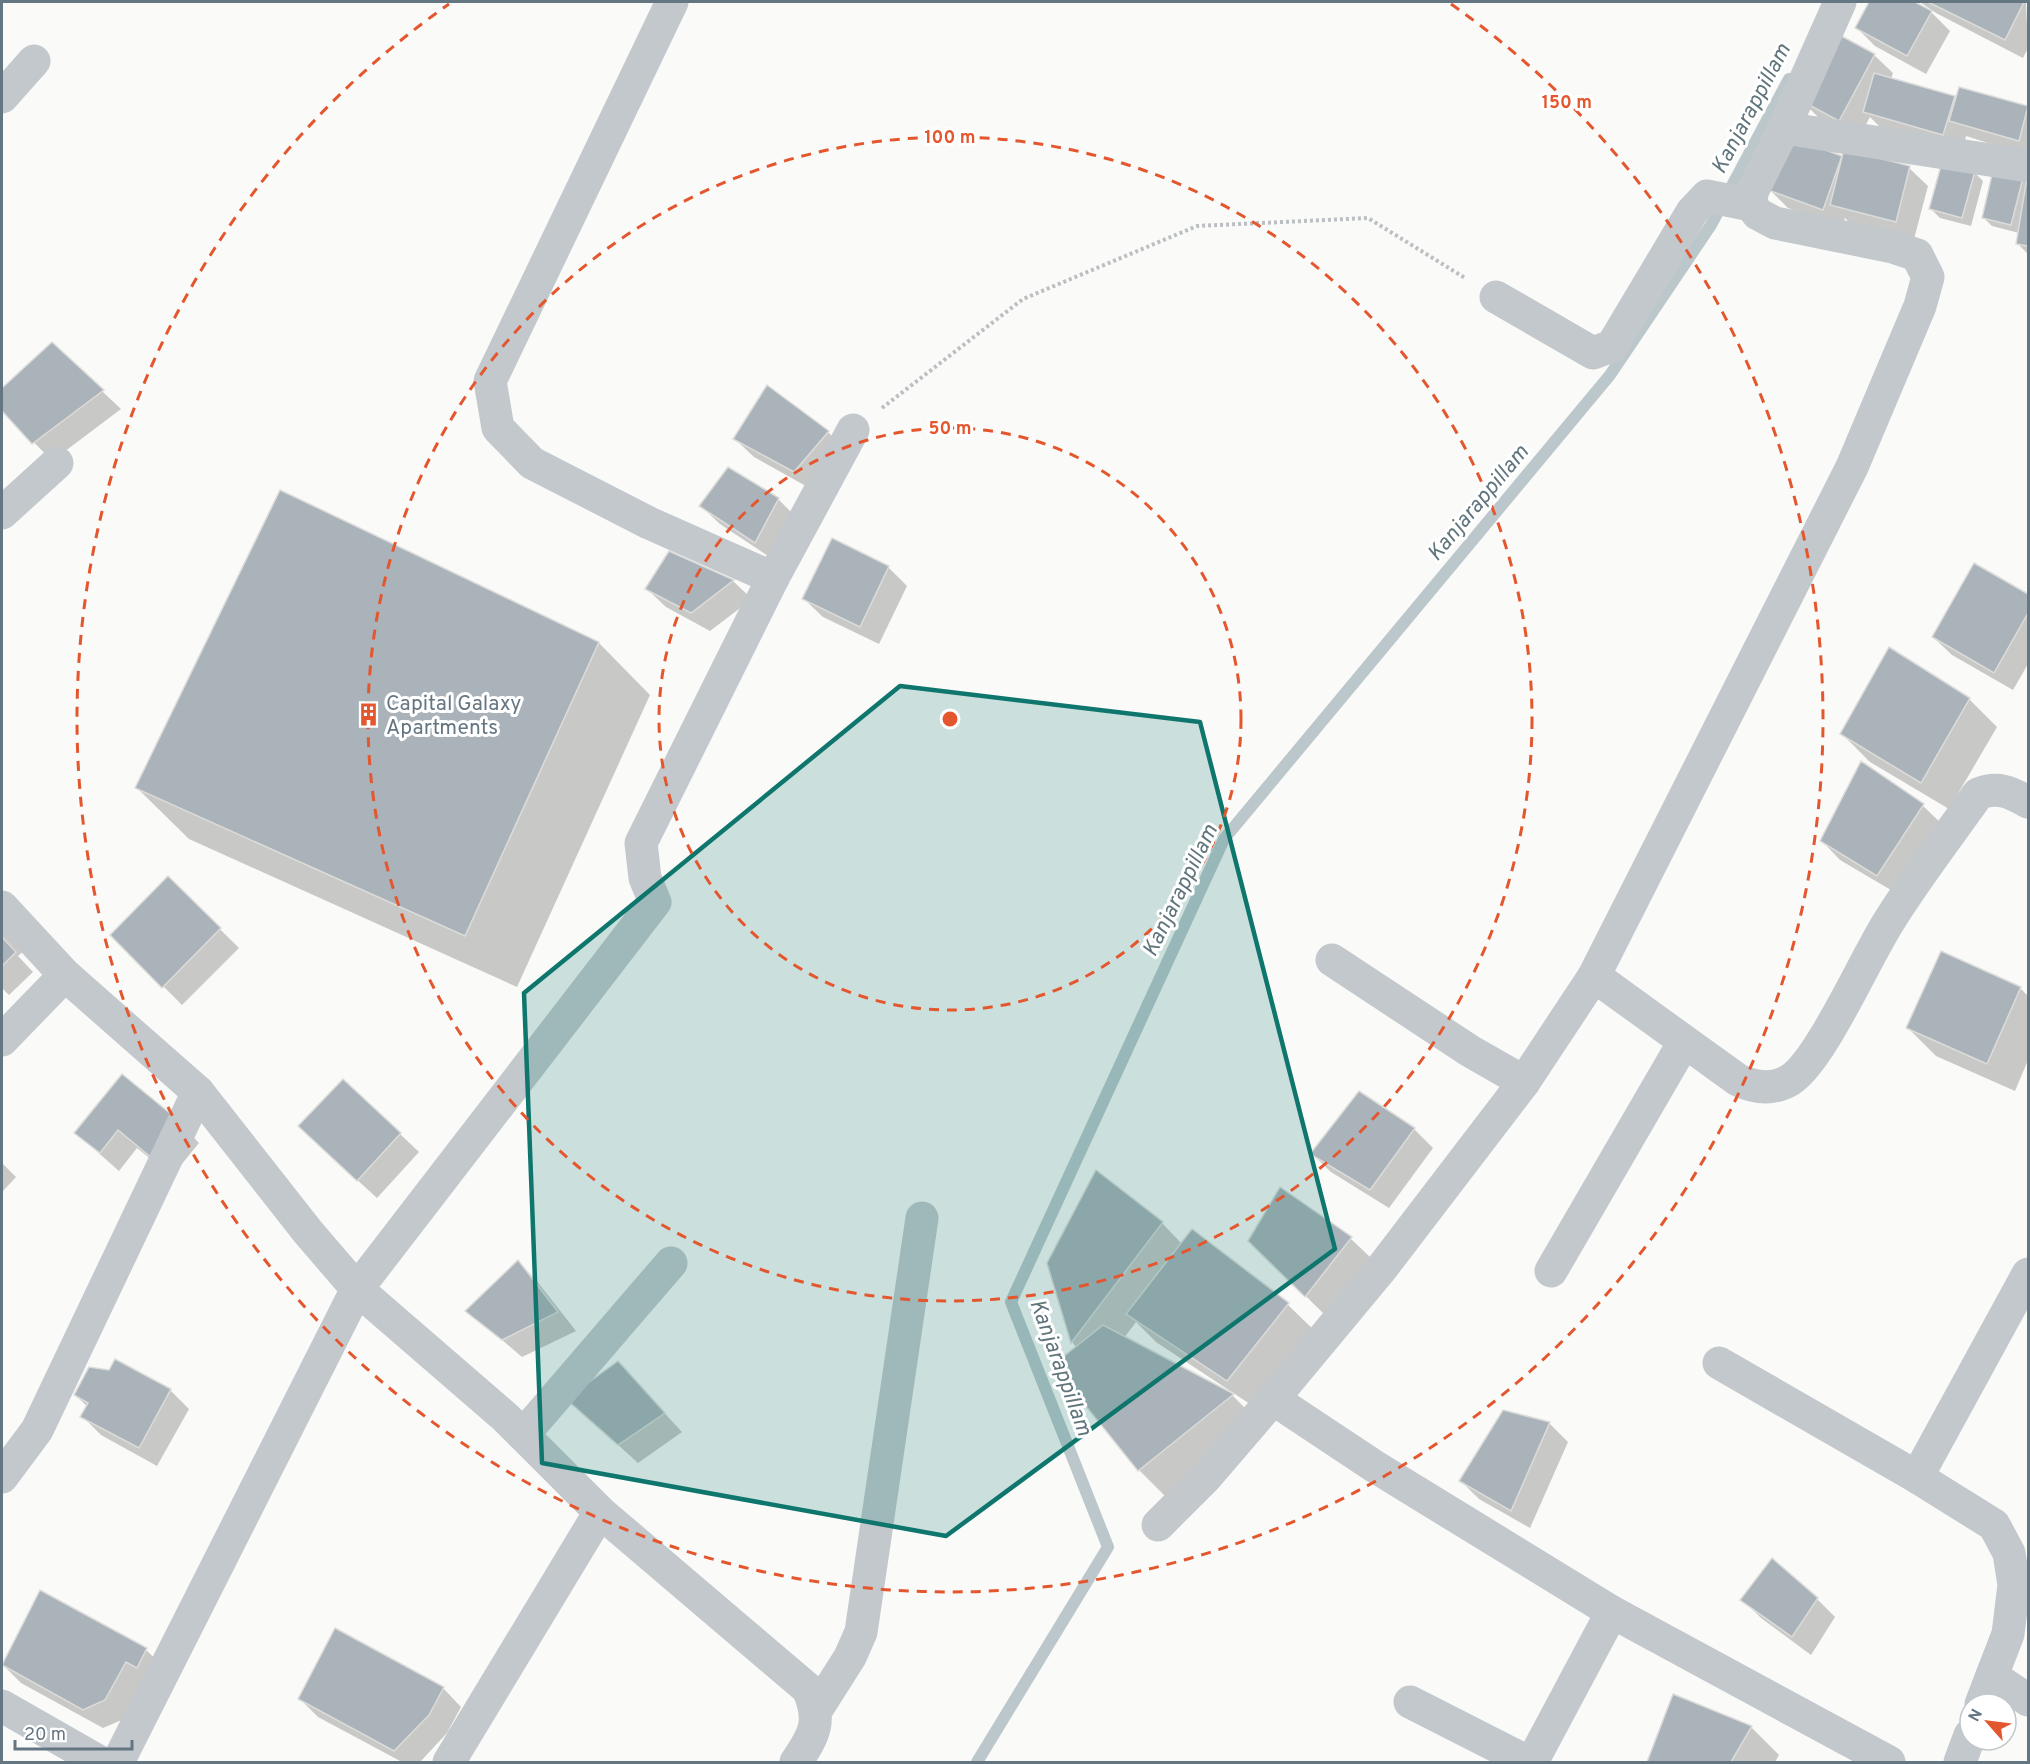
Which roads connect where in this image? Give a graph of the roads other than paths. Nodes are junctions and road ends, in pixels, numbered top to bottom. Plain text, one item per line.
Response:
1 (672, 2) edge
2 (1840, 2) edge
3 (34, 60) dead end
4 (2, 97) edge
5 (1784, 128) junction
6 (2028, 166) edge
7 (1732, 201) junction
8 (1496, 297) road end
9 (853, 430) road end
10 (57, 463) dead end
11 (2, 513) edge
12 (773, 578) junction
13 (2028, 802) edge
14 (2, 907) edge
15 (1332, 960) dead end
16 (64, 975) junction
17 (1594, 976) junction
18 (2, 1040) edge
19 (1684, 1042) junction
20 (1524, 1082) junction
21 (198, 1092) junction
22 (921, 1218) dead end
23 (671, 1263) dead end
24 (1551, 1271) dead end
25 (2028, 1274) edge
26 (357, 1289) junction
27 (1719, 1363) dead end
28 (1273, 1399) junction
29 (523, 1435) junction
30 (2, 1477) edge
31 (1917, 1477) junction
32 (600, 1512) junction
33 (1158, 1525) dead end
34 (1612, 1612) junction
35 (1987, 1690) edge
36 (2028, 1700) edge
37 (1410, 1702) dead end
38 (2, 1706) edge
39 (817, 1709) junction
40 (100, 1762) edge
41 (117, 1762) edge
42 (449, 1762) edge
43 (796, 1762) edge
44 (1530, 1762) edge
45 (1889, 1762) edge

1 - 12 street
2 - 5 street
3 - 4 street
5 - 6 street
5 - 7 street
7 - 8 street
7 - 17 street
9 - 12 street
10 - 11 street
12 - 26 street
13 - 19 street
14 - 16 street
15 - 20 street
16 - 18 street
16 - 21 street
17 - 19 street
17 - 20 street
19 - 24 street
20 - 28 street
21 - 26 street
21 - 30 street
22 - 39 street
23 - 29 street
25 - 31 street
26 - 29 street
26 - 41 street
27 - 31 street
28 - 33 street
28 - 34 street
29 - 32 street
31 - 35 street
32 - 39 street
32 - 42 street
34 - 44 street
34 - 45 street
35 - 36 street
37 - 44 street
38 - 40 street
39 - 43 street

